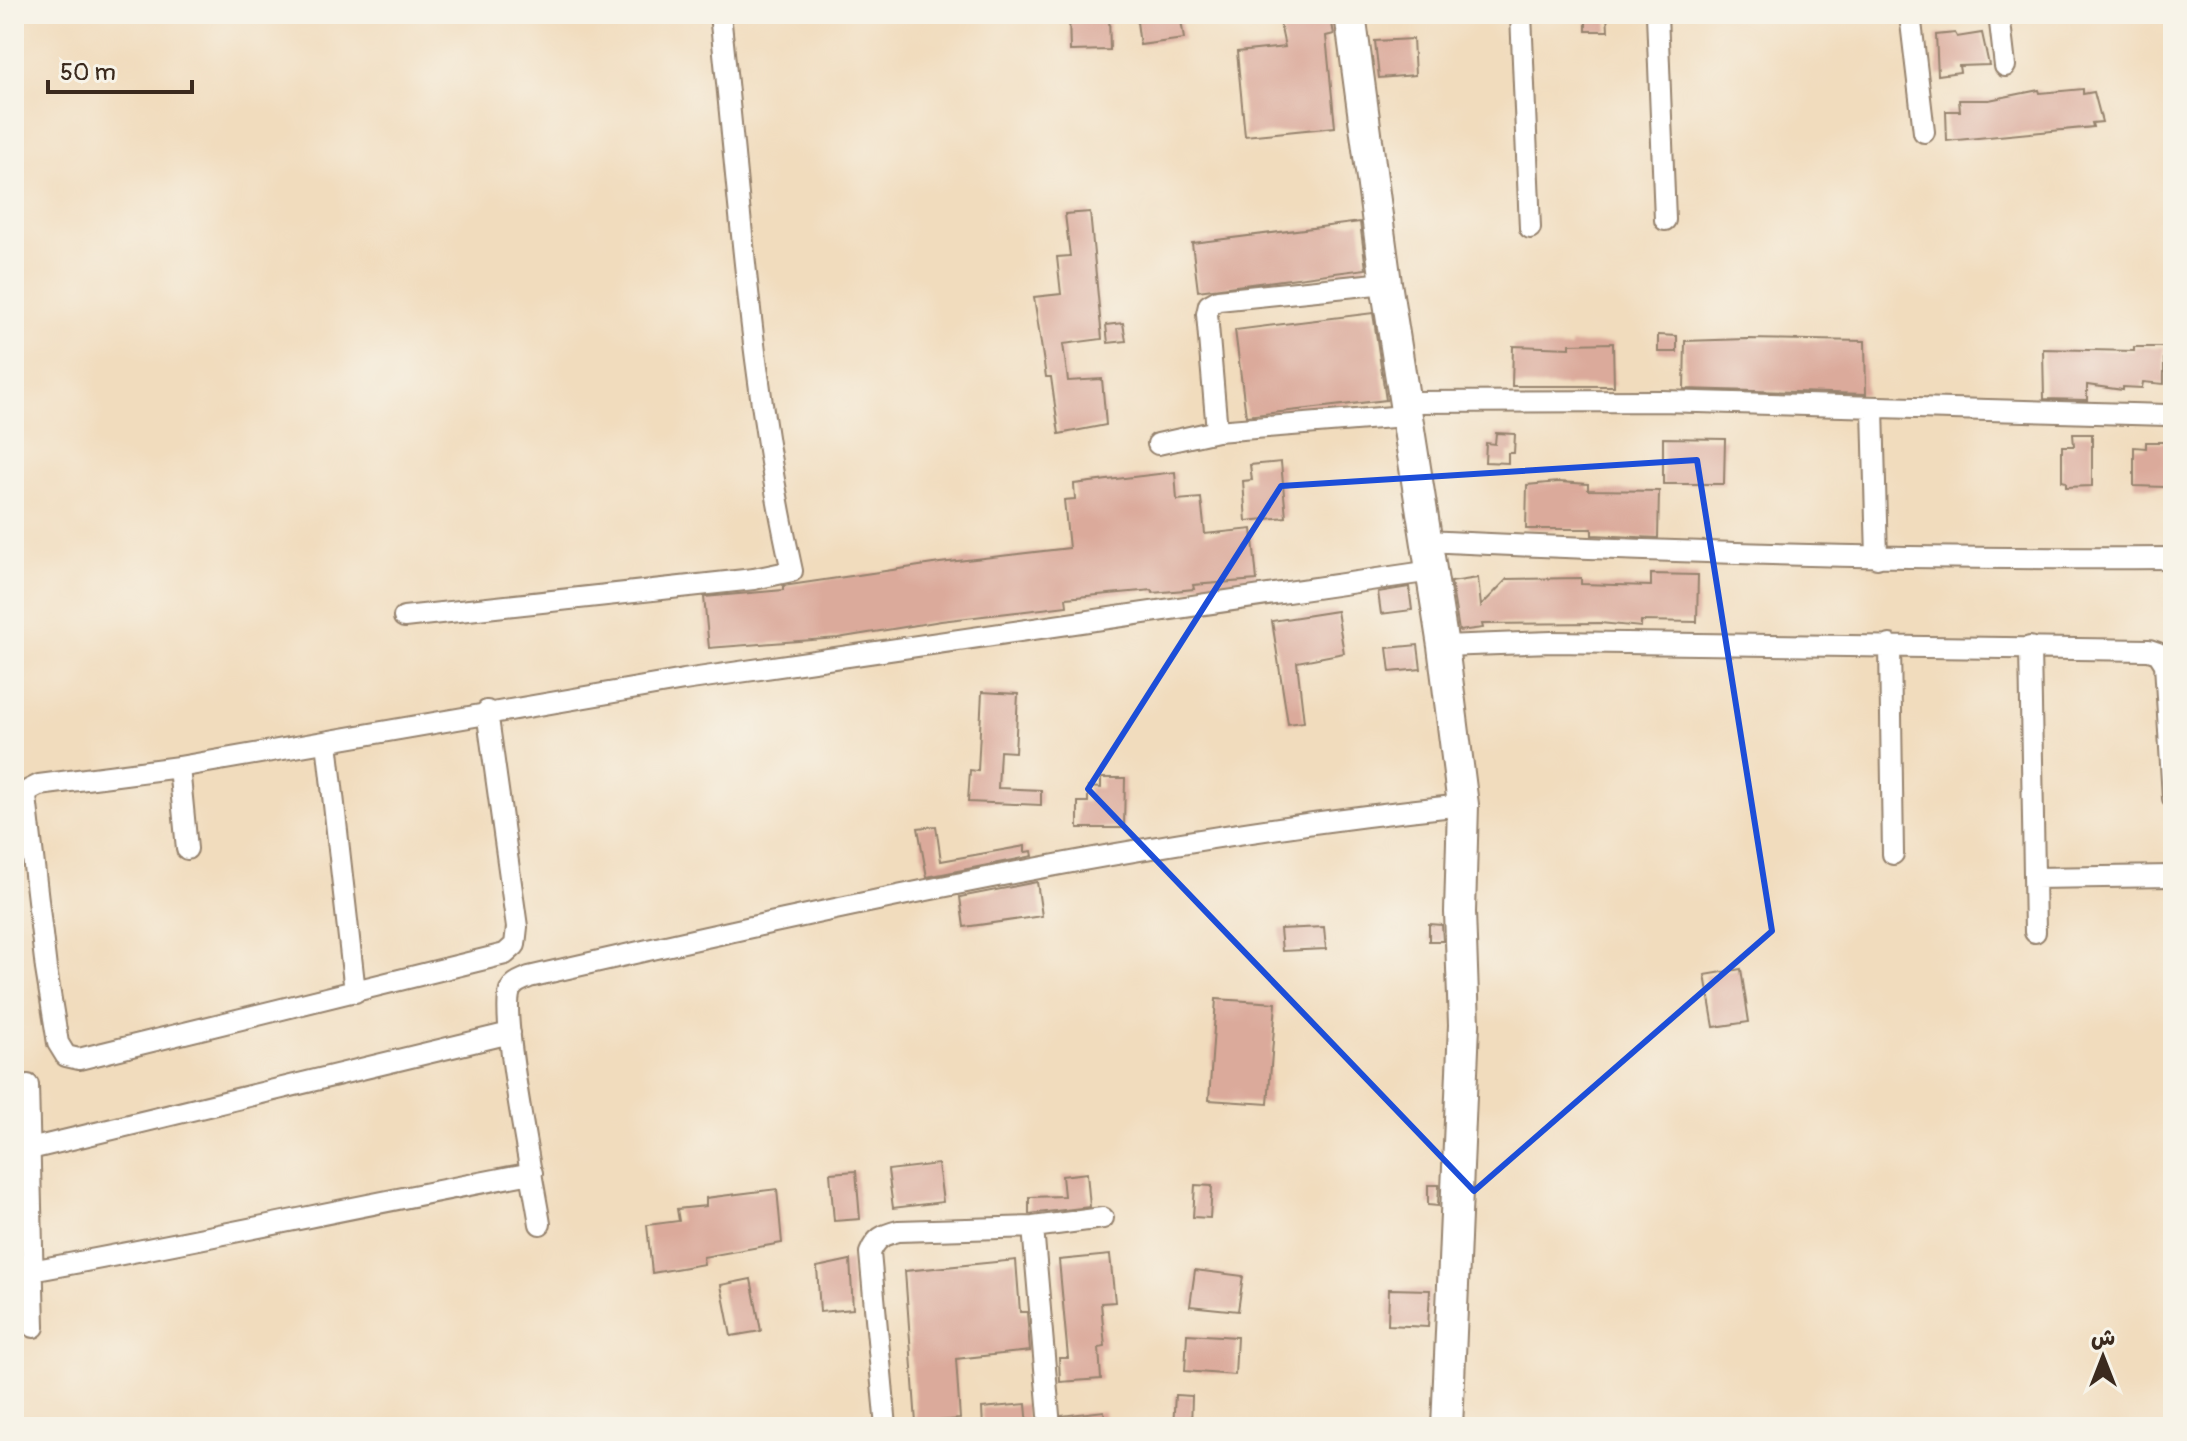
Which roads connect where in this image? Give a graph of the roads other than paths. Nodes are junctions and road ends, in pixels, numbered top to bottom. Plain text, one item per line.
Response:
1 (720, 14) edge
2 (1350, 14) edge
3 (1521, 14) edge
4 (1657, 14) edge
5 (1910, 14) edge
6 (1999, 14) edge
7 (2005, 66) dead end
8 (1924, 132) dead end
9 (1665, 220) dead end
10 (1530, 228) dead end
11 (1386, 283) junction
12 (1873, 408) junction
13 (1406, 409) junction
14 (2167, 415) dead end
15 (1217, 431) junction
16 (1158, 444) dead end
17 (1425, 541) junction
18 (1877, 558) junction
19 (2173, 558) edge
20 (1432, 571) junction
21 (404, 617) dead end
22 (1890, 645) junction
23 (1443, 646) junction
24 (2030, 647) junction
25 (487, 711) junction
26 (327, 742) junction
27 (179, 767) junction
28 (2173, 798) edge
29 (1463, 805) junction
30 (187, 849) dead end
31 (1893, 854) dead end
32 (2173, 876) edge
33 (2034, 878) junction
34 (2035, 932) dead end
35 (355, 992) junction
36 (510, 1033) junction
37 (28, 1085) dead end
38 (30, 1149) junction
39 (532, 1173) junction
40 (1103, 1218) dead end
41 (540, 1224) dead end
42 (1033, 1227) junction
43 (31, 1271) junction
44 (34, 1327) dead end
45 (886, 1427) edge
46 (1050, 1427) edge
47 (1447, 1427) edge

1 - 21 street
2 - 11 main road
3 - 10 street
4 - 9 street
5 - 8 street
6 - 7 street
11 - 13 main road
11 - 15 street
12 - 13 street
12 - 14 street
12 - 18 street
13 - 15 street
13 - 17 main road
15 - 16 street
17 - 18 street
17 - 20 main road
18 - 19 street
20 - 23 main road
20 - 25 street
22 - 23 street
22 - 24 street
22 - 31 street
23 - 29 main road
24 - 28 street
24 - 33 street
25 - 26 street
25 - 35 street
26 - 27 street
26 - 35 street
27 - 30 street
27 - 35 street
29 - 36 street
29 - 47 main road
32 - 33 street
33 - 34 street
36 - 38 street
36 - 39 street
37 - 38 street
38 - 43 street
39 - 41 street
39 - 43 street
40 - 42 street
42 - 45 street
42 - 46 street
43 - 44 street

